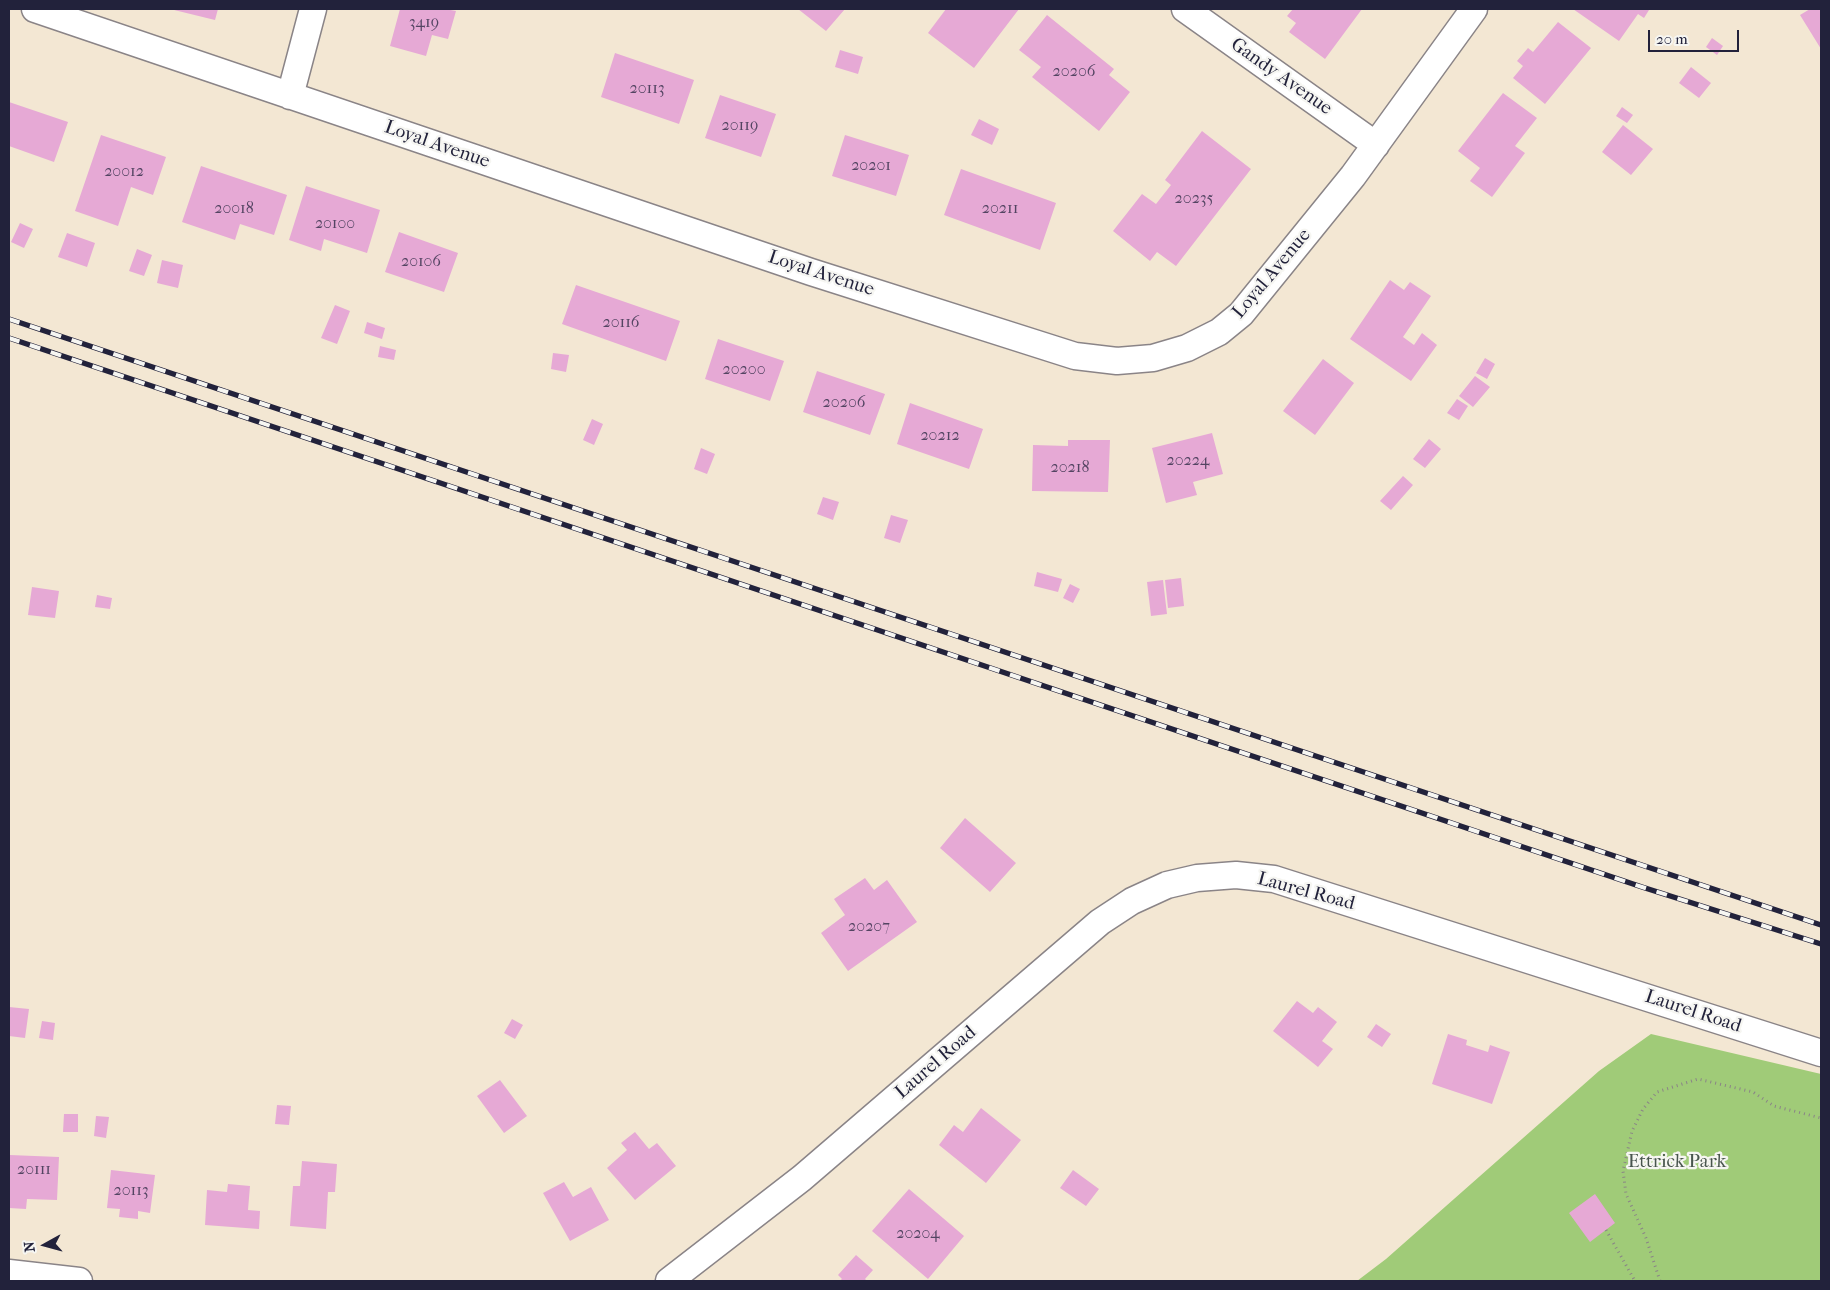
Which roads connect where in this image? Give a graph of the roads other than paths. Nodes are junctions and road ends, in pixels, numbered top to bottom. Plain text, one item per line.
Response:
1 (35, 9) edge
2 (313, 9) edge
3 (1185, 9) edge
4 (1474, 9) edge
5 (290, 96) junction
6 (1376, 145) junction
7 (1821, 1053) edge
8 (9, 1273) edge
9 (79, 1281) edge
10 (669, 1281) edge

1 - 5 street, Loyal Avenue
2 - 5 street
3 - 6 street, Gandy Avenue
4 - 6 street, Loyal Avenue
5 - 6 street, Loyal Avenue
7 - 10 street, Laurel Road
8 - 9 street

